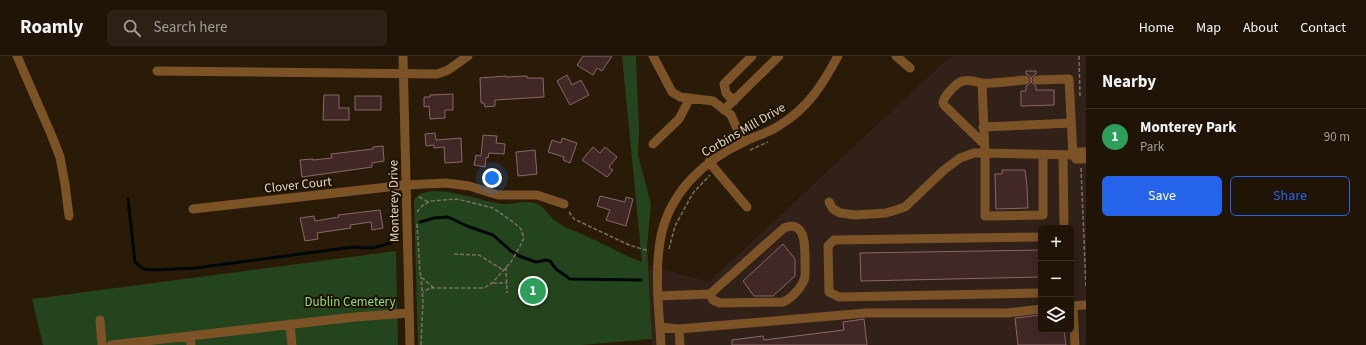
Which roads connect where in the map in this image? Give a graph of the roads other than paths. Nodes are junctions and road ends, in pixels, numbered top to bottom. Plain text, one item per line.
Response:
1 (17, 56) edge
2 (403, 56) edge
3 (468, 56) edge
4 (653, 56) edge
5 (752, 56) edge
6 (779, 56) edge
7 (896, 56) edge
8 (835, 57) edge
9 (910, 68) dead end
10 (157, 71) dead end
11 (404, 75) junction
12 (1025, 80) dead end
13 (1036, 80) dead end
14 (982, 83) junction
15 (690, 98) junction
16 (734, 101) junction
17 (724, 110) junction
18 (1071, 123) junction
19 (984, 127) junction
20 (743, 142) junction
21 (652, 144) dead end
22 (984, 149) junction
23 (1043, 154) junction
24 (1078, 156) edge
25 (709, 162) junction
26 (406, 185) junction
27 (829, 202) dead end
28 (564, 204) road end
29 (747, 207) dead end
30 (193, 209) dead end
31 (69, 216) dead end
32 (1065, 225) edge
33 (1038, 237) edge
34 (710, 294) junction
35 (1038, 294) edge
36 (658, 296) junction
37 (1086, 305) edge
38 (1074, 306) edge
39 (1038, 309) edge
40 (409, 313) junction
41 (100, 320) dead end
42 (290, 324) junction
43 (660, 327) junction
44 (679, 329) junction
45 (1074, 332) edge
46 (191, 340) edge
47 (102, 345) edge
48 (111, 345) edge
49 (292, 345) edge
50 (410, 345) edge
51 (661, 345) edge
52 (680, 345) edge
53 (1075, 345) edge

1 - 31 street
2 - 11 street, Monterey Drive
3 - 11 street
4 - 15 street
5 - 16 street
6 - 16 street
7 - 9 street
8 - 20 street, Corbins Mill Drive
10 - 11 street
11 - 26 street, Monterey Drive
12 - 14 street
13 - 18 street
14 - 19 street
14 - 22 street
15 - 17 street
15 - 21 street
16 - 17 street
17 - 20 street
18 - 19 street
18 - 24 street
19 - 22 street
20 - 25 street, Corbins Mill Drive
22 - 23 street
22 - 23 street
22 - 27 street
23 - 24 street
24 - 32 street
25 - 29 street
25 - 36 street, Corbins Mill Drive
26 - 28 street, Clover Court
26 - 30 street, Clover Court
26 - 40 street, Monterey Drive
33 - 35 street
34 - 34 street
34 - 36 street
36 - 43 street, Corbins Mill Drive
37 - 38 street
39 - 44 street
40 - 42 street
40 - 50 street, Monterey Drive
41 - 47 street
42 - 46 street
42 - 49 street
43 - 44 street
43 - 51 street, Corbins Mill Drive
44 - 52 street
45 - 53 street
46 - 48 street

